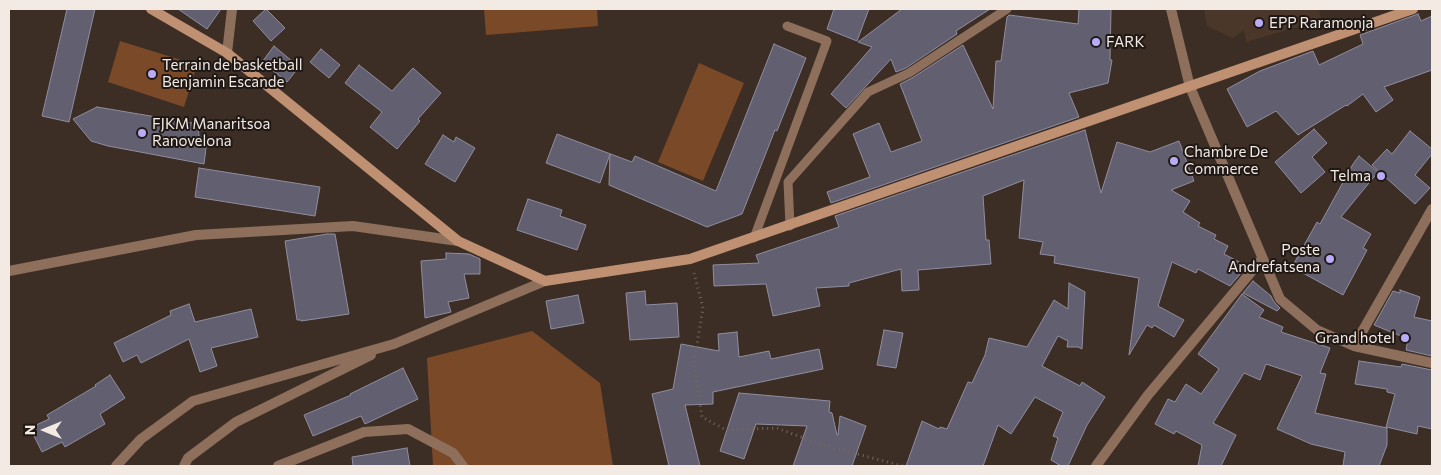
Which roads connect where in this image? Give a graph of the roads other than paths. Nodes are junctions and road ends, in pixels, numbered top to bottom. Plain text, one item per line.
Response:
1 (151, 9) edge
2 (232, 9) edge
3 (1008, 9) edge
4 (1171, 9) edge
5 (1413, 9) edge
6 (787, 26) dead end
7 (227, 53) junction
8 (1190, 87) junction
9 (1432, 209) edge
10 (790, 226) junction
11 (754, 238) junction
12 (458, 241) junction
13 (1262, 259) junction
14 (9, 271) edge
15 (546, 281) junction
16 (394, 344) junction
17 (1354, 346) junction
18 (1432, 363) edge
19 (116, 466) edge
20 (184, 466) edge
21 (278, 466) edge
22 (463, 466) edge
23 (1096, 466) edge

1 - 7 street
2 - 7 street
3 - 10 lane
4 - 8 street
5 - 8 street
6 - 11 lane
7 - 12 street
8 - 10 street
8 - 13 street
9 - 17 street
10 - 11 street
11 - 15 street
12 - 14 street
12 - 15 street
13 - 17 street
13 - 23 street
15 - 16 street
16 - 19 street
16 - 20 street
17 - 18 street
21 - 22 street

